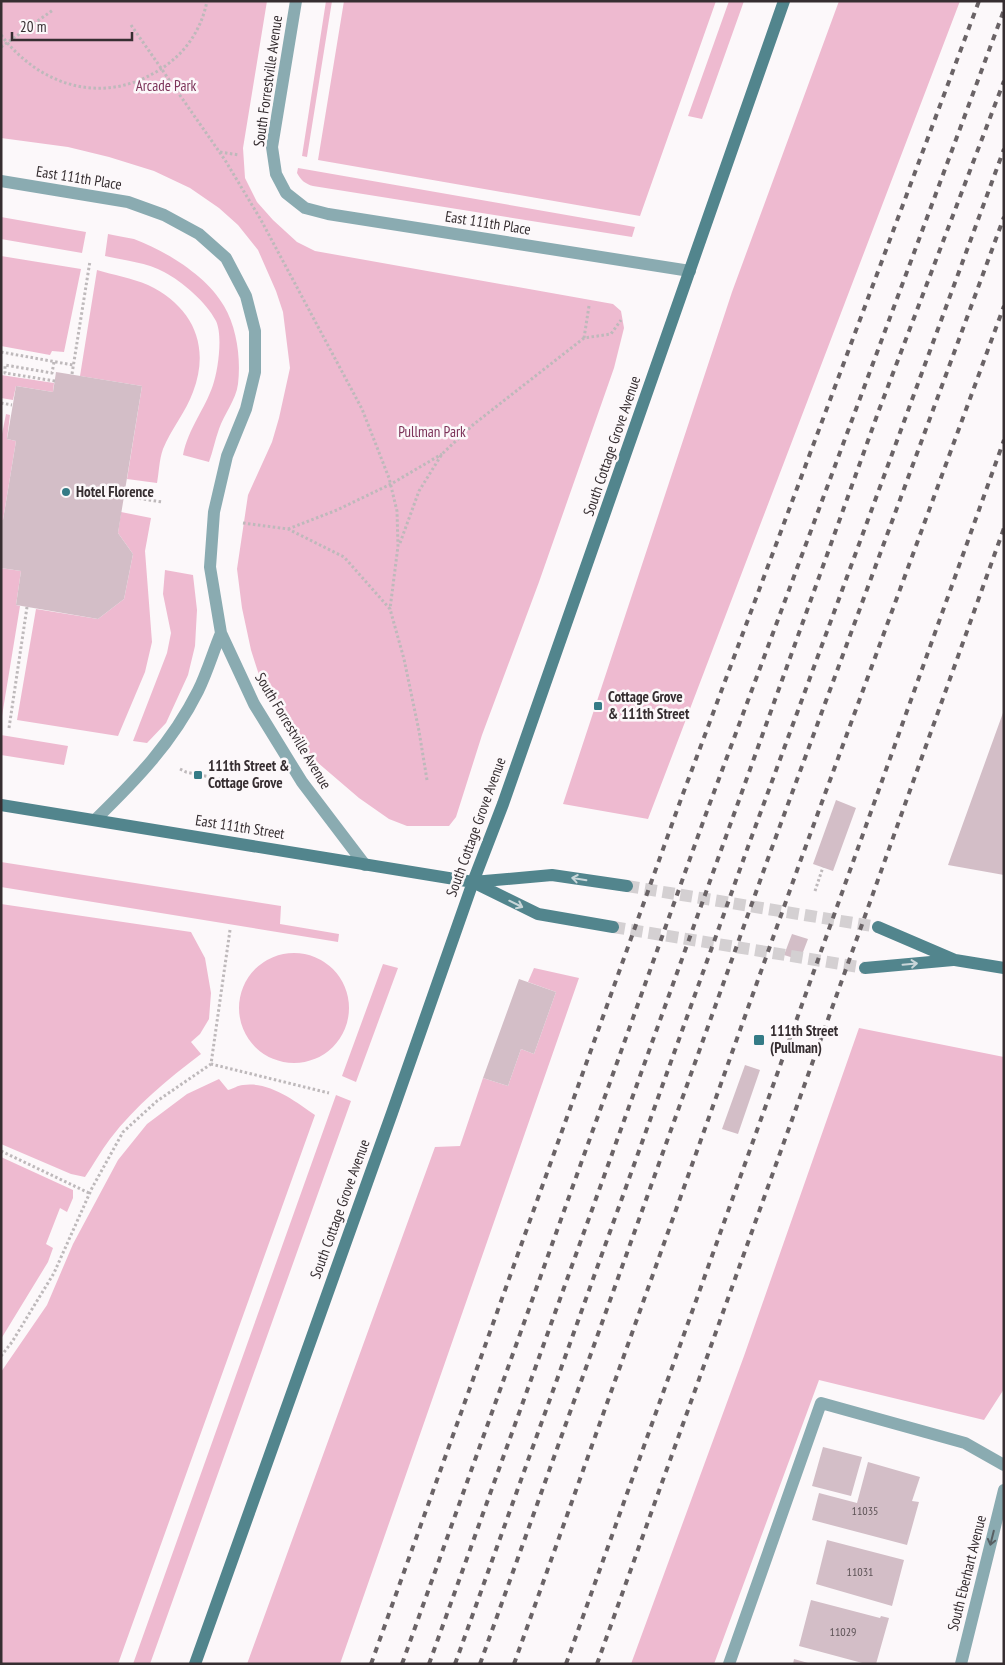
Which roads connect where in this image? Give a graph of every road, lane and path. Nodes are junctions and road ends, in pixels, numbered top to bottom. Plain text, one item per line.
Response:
1 (207, 1) edge
2 (296, 1) edge
3 (784, 1) edge
4 (53, 10) dead end
5 (131, 25) dead end
6 (1, 35) edge
7 (7, 43) junction
8 (1, 47) edge
9 (160, 69) junction
10 (220, 152) junction
11 (239, 155) dead end
12 (1, 181) edge
13 (286, 193) joint
14 (226, 258) joint
15 (90, 261) dead end
16 (690, 272) junction
17 (589, 306) dead end
18 (621, 320) dead end
19 (584, 338) junction
20 (1, 352) edge
21 (54, 362) junction
22 (73, 365) junction
23 (72, 374) dead end
24 (55, 381) dead end
25 (1, 404) edge
26 (12, 405) dead end
27 (442, 454) junction
28 (391, 484) junction
29 (124, 496) dead end
30 (162, 502) dead end
31 (243, 523) dead end
32 (288, 529) junction
33 (398, 546) junction
34 (27, 607) dead end
35 (390, 609) junction
36 (220, 633) junction
37 (9, 728) dead end
38 (177, 768) dead end
39 (426, 780) dead end
40 (274, 784) dead end
41 (1, 805) edge
42 (95, 820) junction
43 (365, 865) junction
44 (823, 867) dead end
45 (473, 882) junction
46 (627, 886) tunnel mouth
47 (814, 891) dead end
48 (613, 927) tunnel mouth
49 (878, 927) tunnel mouth
50 (230, 930) dead end
51 (955, 960) junction
52 (865, 968) tunnel mouth
53 (1004, 968) edge
54 (211, 1064) junction
55 (328, 1093) dead end
56 (1, 1151) edge
57 (89, 1193) junction
58 (1, 1356) edge
59 (1004, 1464) edge
60 (1004, 1490) edge
61 (195, 1664) edge
62 (729, 1664) edge
63 (961, 1664) edge

1 - 9 path
2 - 13 street, South Forrestville Avenue
3 - 16 street, South Cottage Grove Avenue
4 - 7 path
5 - 9 path
6 - 7 path
7 - 8 path
7 - 9 path
9 - 10 path
10 - 11 path
10 - 28 path
12 - 14 street, East 111th Place
13 - 16 street, East 111th Place
14 - 36 street, South Forrestville Avenue
15 - 22 path
16 - 45 street, South Cottage Grove Avenue
17 - 19 path
18 - 19 path
19 - 27 path
20 - 21 path
21 - 22 path
21 - 24 path
22 - 23 path
25 - 26 path
27 - 28 path
27 - 33 path
28 - 32 path
28 - 33 path
29 - 30 path
31 - 32 path
32 - 35 path
33 - 35 path
34 - 37 path
35 - 39 path
36 - 42 street, South Forrestville Avenue
36 - 43 street, South Forrestville Avenue
38 - 40 path
41 - 42 street, East 111th Street
42 - 43 street, East 111th Street
43 - 45 street, East 111th Street
44 - 47 path
46 -> 45 street, East 111th Street
45 -> 48 street, East 111th Street
45 - 61 street, South Cottage Grove Avenue
49 - 51 street
50 - 54 path
52 -> 51 street
51 - 53 street
54 - 55 path
54 - 57 path
56 - 57 path
57 - 58 path
59 - 62 street
60 -> 63 street, South Eberhart Avenue

